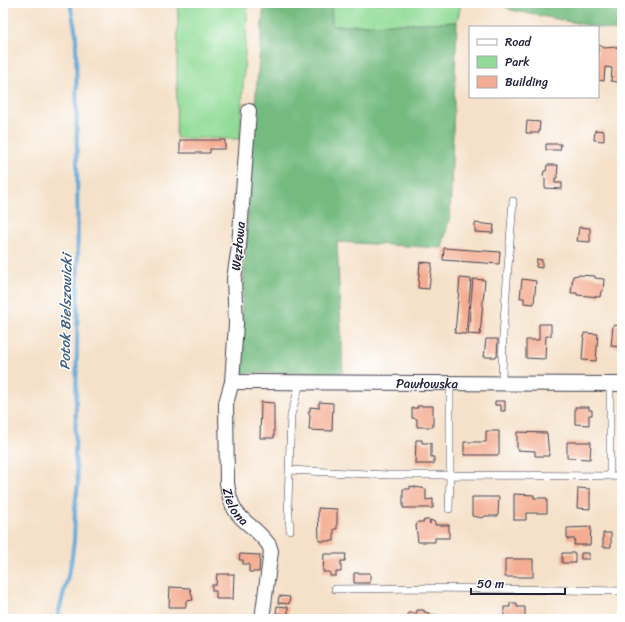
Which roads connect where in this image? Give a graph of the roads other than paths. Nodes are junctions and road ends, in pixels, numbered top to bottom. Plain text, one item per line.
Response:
1 (249, 111) dead end
2 (513, 201) dead end
3 (232, 382) junction
4 (300, 383) junction
5 (502, 383) junction
6 (450, 384) junction
7 (616, 384) edge
8 (289, 470) junction
9 (450, 475) junction
10 (610, 476) junction
11 (622, 477) edge
12 (449, 508) dead end
13 (290, 530) dead end
14 (334, 589) dead end
15 (622, 591) edge
16 (262, 619) edge

1 - 3 street, Węzłowa
2 - 5 lane
3 - 4 street, Pawłowska
3 - 16 street, Zielona
4 - 6 street, Pawłowska
4 - 8 lane
5 - 6 street, Pawłowska
5 - 7 street, Pawłowska
6 - 9 lane
7 - 10 lane
8 - 9 lane
8 - 13 lane
9 - 10 lane
9 - 12 lane
10 - 11 lane
14 - 15 lane

